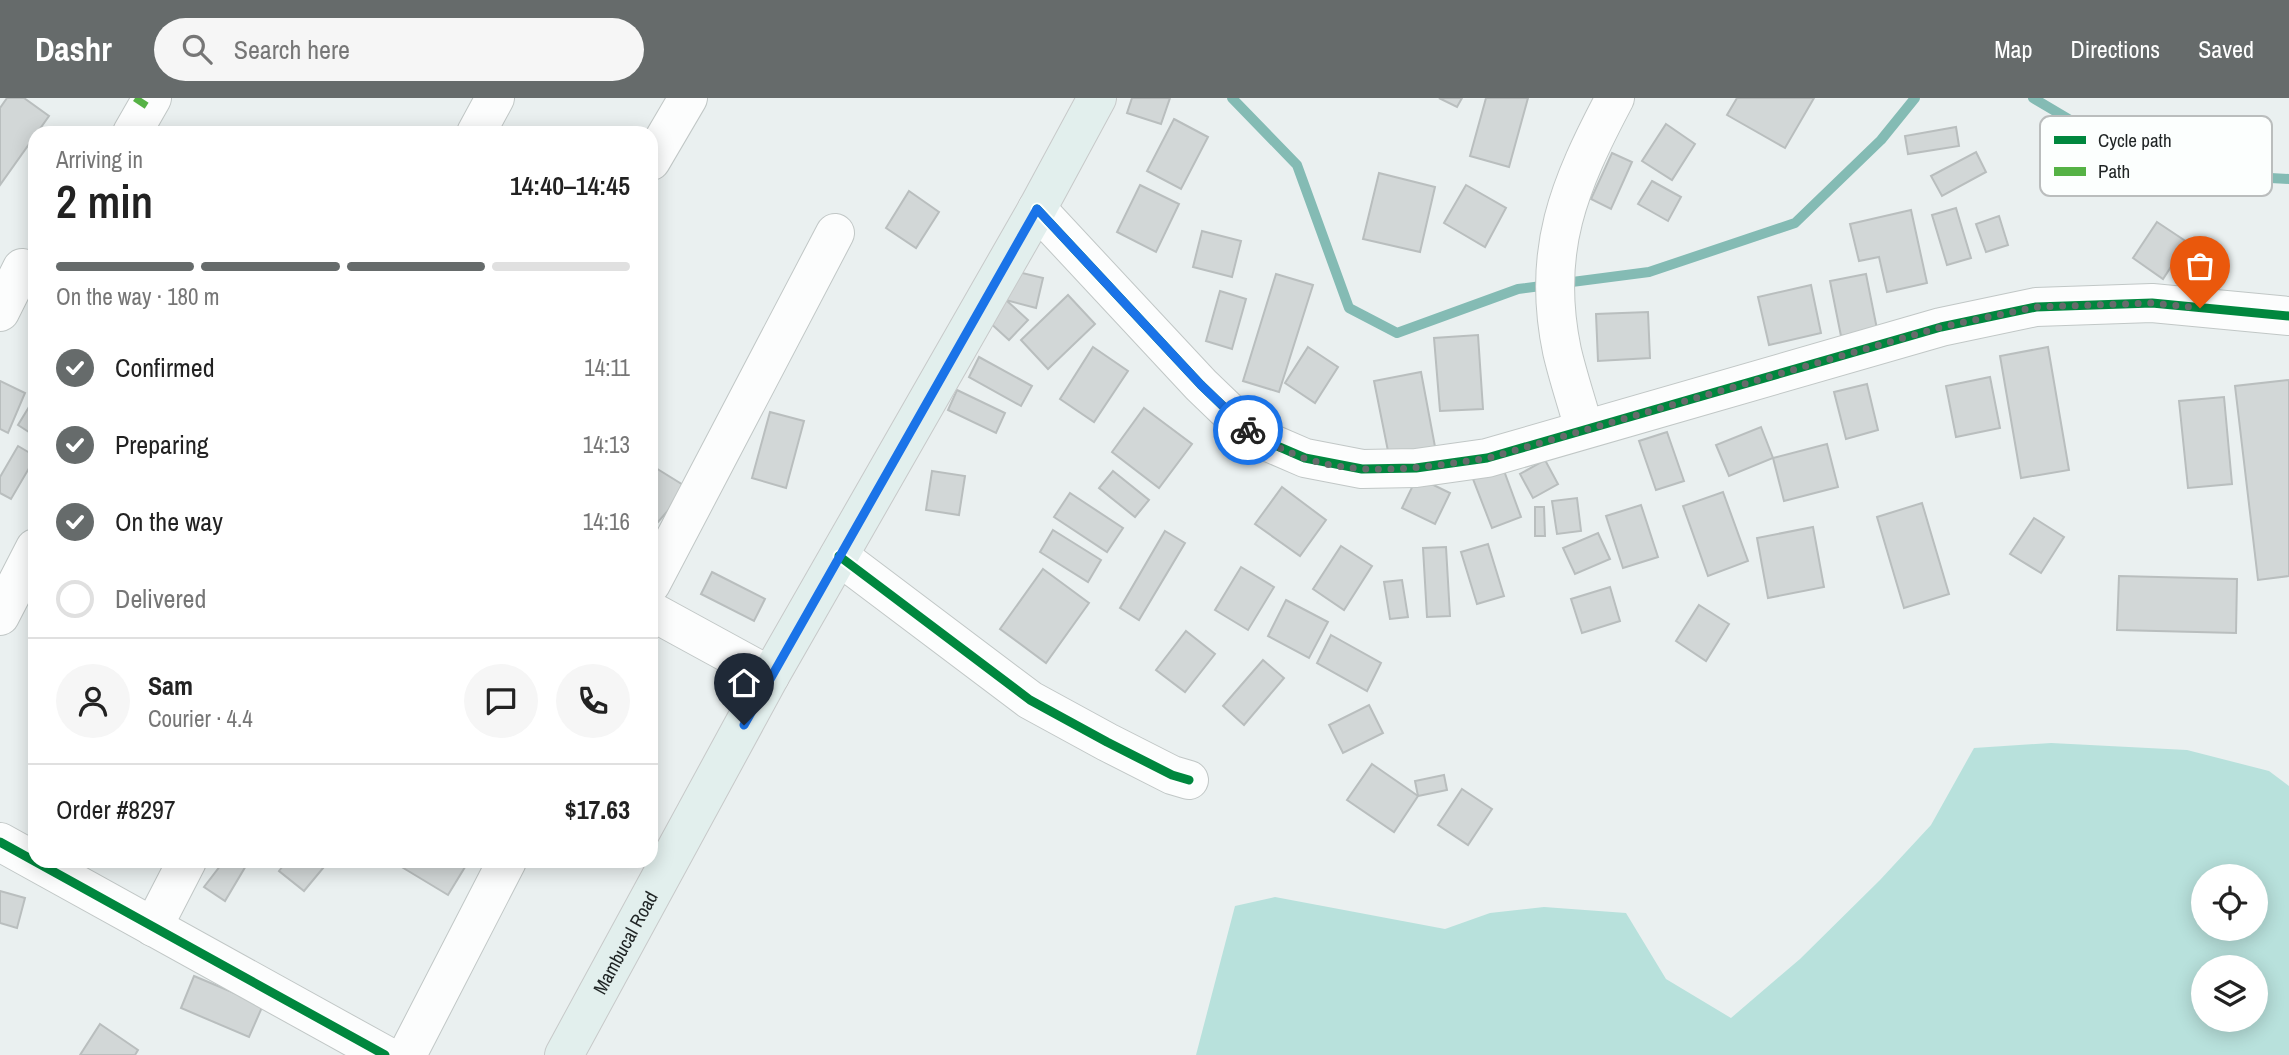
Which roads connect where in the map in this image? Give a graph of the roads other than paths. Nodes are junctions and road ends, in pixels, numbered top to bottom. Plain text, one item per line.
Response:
1 (152, 98) edge
2 (495, 98) edge
3 (688, 98) edge
4 (1097, 98) edge
5 (1615, 98) edge
6 (136, 126) edge
7 (480, 126) edge
8 (658, 149) edge
9 (1037, 209) junction
10 (835, 233) dead end
11 (19, 267) edge
12 (0, 312) edge
13 (2289, 316) edge
14 (1584, 429) junction
15 (839, 556) junction
16 (28, 562) edge
17 (658, 571) edge
18 (658, 615) edge
19 (0, 616) edge
20 (771, 676) junction
21 (1189, 780) dead end
22 (0, 842) edge
23 (28, 858) edge
24 (47, 868) edge
25 (183, 868) edge
26 (504, 868) edge
27 (153, 927) junction
28 (385, 1055) edge
29 (407, 1055) edge
30 (564, 1055) edge

1 - 6 street
2 - 7 street
3 - 8 street
4 - 9 main road, Mambucal Road
5 - 14 street
9 - 14 street
9 - 15 main road, Mambucal Road
10 - 17 street
11 - 12 street
13 - 14 street
15 - 20 main road, Mambucal Road
15 - 21 street
16 - 19 street
18 - 20 street
20 - 30 main road, Mambucal Road
22 - 23 street
24 - 27 street
25 - 27 street
26 - 29 street
27 - 28 street

